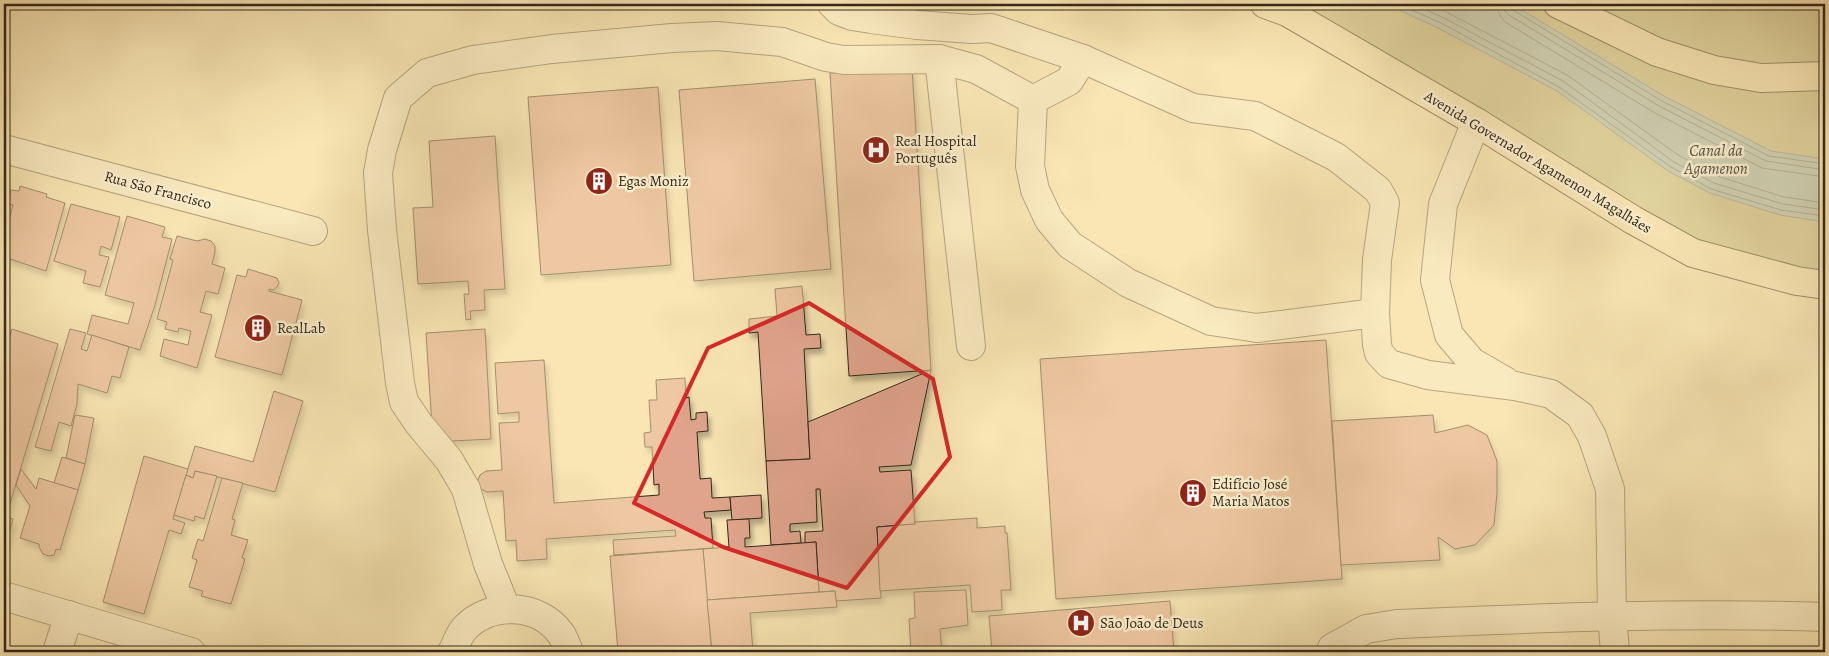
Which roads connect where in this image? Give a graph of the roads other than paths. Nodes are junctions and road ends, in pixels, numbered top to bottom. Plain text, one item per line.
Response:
1 (832, 4) edge
2 (1265, 4) edge
3 (1558, 4) edge
4 (991, 28) junction
5 (939, 59) junction
6 (1083, 59) junction
7 (976, 70) junction
8 (1825, 76) edge
9 (1033, 100) junction
10 (1476, 122) junction
11 (4, 149) edge
12 (313, 231) dead end
13 (1825, 285) edge
14 (1375, 312) junction
15 (971, 346) dead end
16 (1515, 386) junction
17 (4, 596) edge
18 (506, 608) junction
19 (69, 615) junction
20 (1612, 615) junction
21 (1825, 617) edge
22 (57, 652) edge
23 (191, 652) edge
24 (452, 652) edge
25 (569, 652) edge
26 (1331, 652) edge
27 (1615, 652) edge

1 - 4 street
2 - 10 main road, Avenida Governador Agamenon Magalhães
3 - 8 main road
4 - 6 street
4 - 7 street
5 - 7 street
5 - 15 street
5 - 18 street
6 - 9 street
6 - 14 street
7 - 9 street
9 - 14 street
10 - 13 main road, Avenida Governador Agamenon Magalhães
10 - 16 street
11 - 12 street, Rua São Francisco
14 - 16 street
16 - 20 street
17 - 19 street
18 - 24 street
18 - 25 street
19 - 22 street
19 - 23 street
20 - 21 street
20 - 26 street
20 - 27 street

